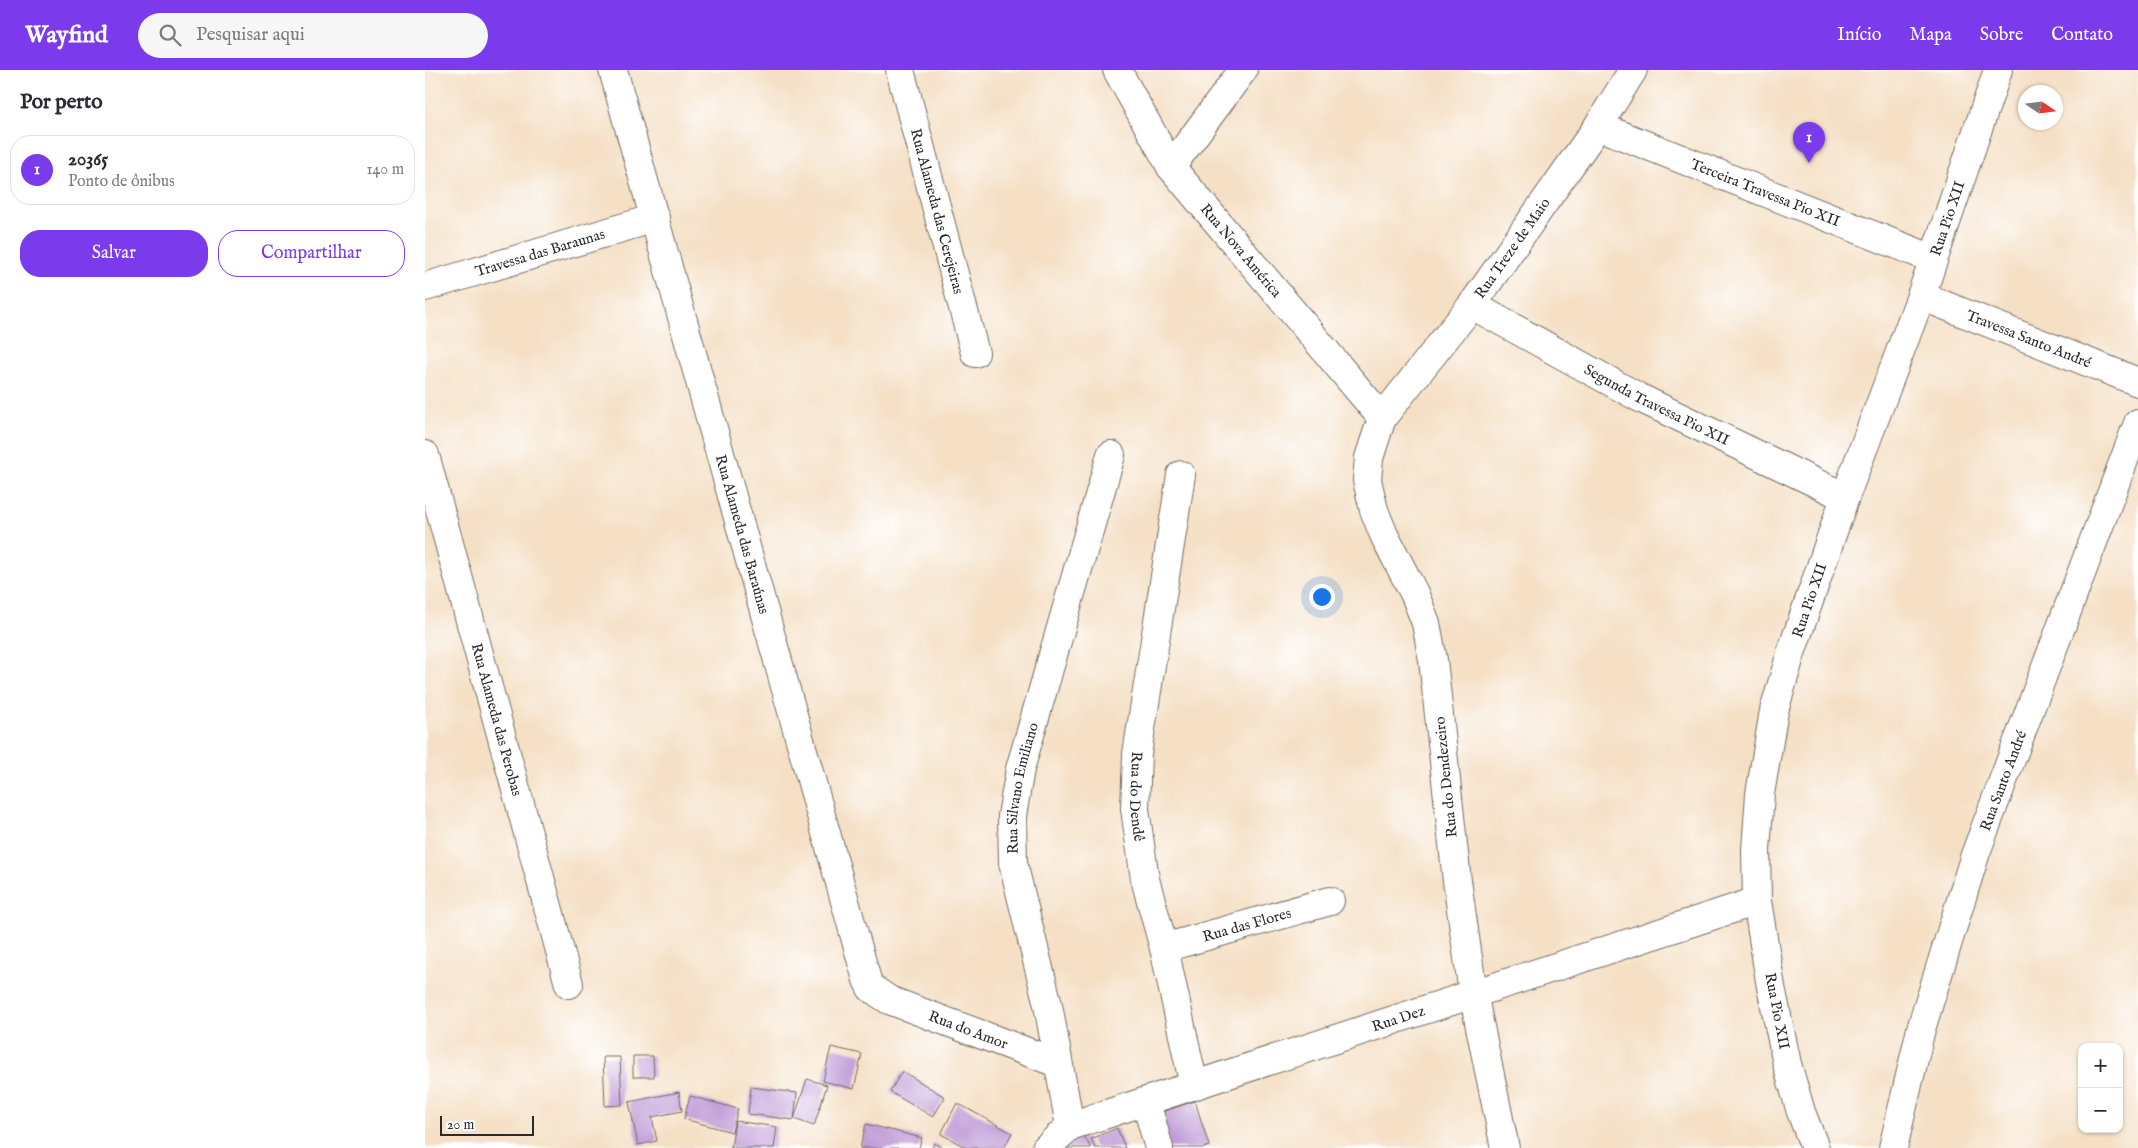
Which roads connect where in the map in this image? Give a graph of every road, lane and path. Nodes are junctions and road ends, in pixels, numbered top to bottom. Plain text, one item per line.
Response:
1 (613, 70) edge
2 (900, 70) edge
3 (1117, 70) edge
4 (1243, 70) edge
5 (1633, 70) edge
6 (1998, 70) edge
7 (1598, 126) junction
8 (1171, 167) junction
9 (655, 218) junction
10 (1933, 259) junction
11 (425, 286) edge
12 (1921, 296) junction
13 (1472, 305) junction
14 (975, 353) dead end
15 (2138, 382) edge
16 (1382, 418) junction
17 (2138, 423) edge
18 (425, 455) edge
19 (1111, 455) dead end
20 (1181, 475) dead end
21 (1845, 498) junction
22 (433, 512) edge
23 (1330, 901) dead end
24 (1757, 901) junction
25 (1164, 948) junction
26 (569, 984) dead end
27 (1473, 994) junction
28 (879, 995) joint
29 (1057, 1063) junction
30 (1194, 1086) junction
31 (1146, 1102) junction
32 (1070, 1126) junction
33 (1046, 1148) edge
34 (1159, 1148) edge
35 (1505, 1148) edge
36 (1815, 1148) edge
37 (1893, 1148) edge

1 - 9 street, Rua Alameda das Baraúnas
2 - 14 street, Rua Alameda das Cerejeiras
3 - 8 street, Rua Nova América
4 - 8 street
5 - 7 street, Rua Treze de Maio
6 - 10 street, Rua Pio XII
7 - 10 street, Terceira Travessa Pio XII
7 - 13 street, Rua Treze de Maio
8 - 16 street, Rua Nova América
9 - 11 street, Travessa das Baraunas
9 - 28 street, Rua Alameda das Baraúnas
10 - 12 street, Rua Pio XII
12 - 15 street, Travessa Santo André
12 - 21 street, Rua Pio XII
13 - 16 street, Rua Treze de Maio
13 - 21 street, Segunda Travessa Pio XII
16 - 27 street, Rua do Dendezeiro
17 - 37 street, Rua Santo André
18 - 22 street, Rua Alameda das Perobas
19 - 29 street, Rua Silvano Emiliano
20 - 25 street, Rua do Dendê
21 - 24 street, Rua Pio XII
22 - 26 street, Rua Alameda das Perobas
23 - 25 street, Rua das Flores
24 - 27 street, Rua Dez
24 - 36 street, Rua Pio XII
25 - 30 street, Rua do Dendê
27 - 30 street, Rua Dez
27 - 35 street, Rua do Dendezeiro
28 - 29 street, Rua do Amor
29 - 32 street, Rua Silvano Emiliano
30 - 31 street, Rua Dez
31 - 32 street, Rua Dez
31 - 34 street
32 - 33 street, Rua Dez

